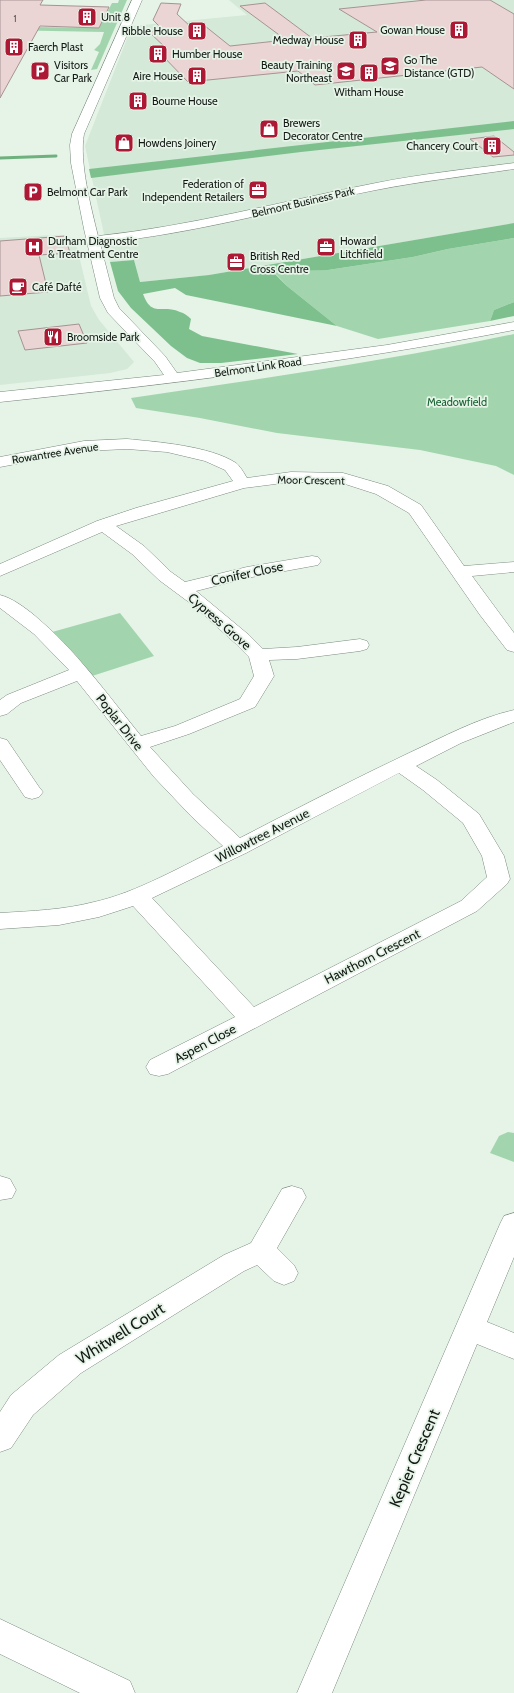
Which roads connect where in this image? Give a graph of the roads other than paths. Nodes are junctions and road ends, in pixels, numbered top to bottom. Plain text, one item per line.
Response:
1 (137, 0) edge
2 (514, 166) edge
3 (92, 240) junction
4 (514, 326) edge
5 (172, 378) junction
6 (0, 397) edge
7 (0, 462) edge
8 (243, 483) junction
9 (103, 525) junction
10 (311, 559) dead end
11 (514, 567) edge
12 (0, 571) edge
13 (461, 572) junction
14 (182, 589) junction
15 (0, 600) edge
16 (360, 644) dead end
17 (514, 646) edge
18 (258, 655) junction
19 (81, 672) junction
20 (0, 710) edge
21 (514, 716) edge
22 (0, 744) edge
23 (137, 744) junction
24 (401, 765) junction
25 (32, 792) dead end
26 (238, 848) junction
27 (507, 880) edge
28 (137, 896) junction
29 (0, 921) edge
30 (251, 1019) junction
31 (159, 1067) dead end
32 (292, 1197) dead end
33 (514, 1224) edge
34 (261, 1251) junction
35 (284, 1272) dead end
36 (469, 1328) junction
37 (514, 1346) edge
38 (0, 1438) edge
39 (0, 1636) edge
40 (118, 1693) edge
41 (314, 1693) edge

1 - 3 street
2 - 3 street, Belmont Business Park
3 - 5 street
4 - 5 street, Belmont Link Road
5 - 6 street, Belmont Link Road
7 - 8 street, Rowantree Avenue
8 - 9 street, Moor Crescent
8 - 13 street, Moor Crescent
9 - 12 street, Moor Crescent
9 - 14 street, Cypress Grove
10 - 14 street, Conifer Close
11 - 13 street
13 - 17 street, Moor Crescent
14 - 18 street, Cypress Grove
15 - 19 street, Poplar Drive
16 - 18 street
18 - 23 street, Cypress Grove
19 - 20 street
19 - 23 street, Poplar Drive
21 - 24 street, Willowtree Avenue
22 - 25 street
23 - 26 street, Poplar Drive
24 - 26 street, Willowtree Avenue
24 - 27 street, Hawthorn Crescent
26 - 28 street, Willowtree Avenue
27 - 30 street, Hawthorn Crescent
28 - 29 street, Willowtree Avenue
28 - 30 street
30 - 31 street, Aspen Close
32 - 34 street
33 - 36 street, Kepier Crescent
34 - 35 street
34 - 38 street, Whitwell Court
36 - 37 street
36 - 41 street, Kepier Crescent
39 - 40 street

